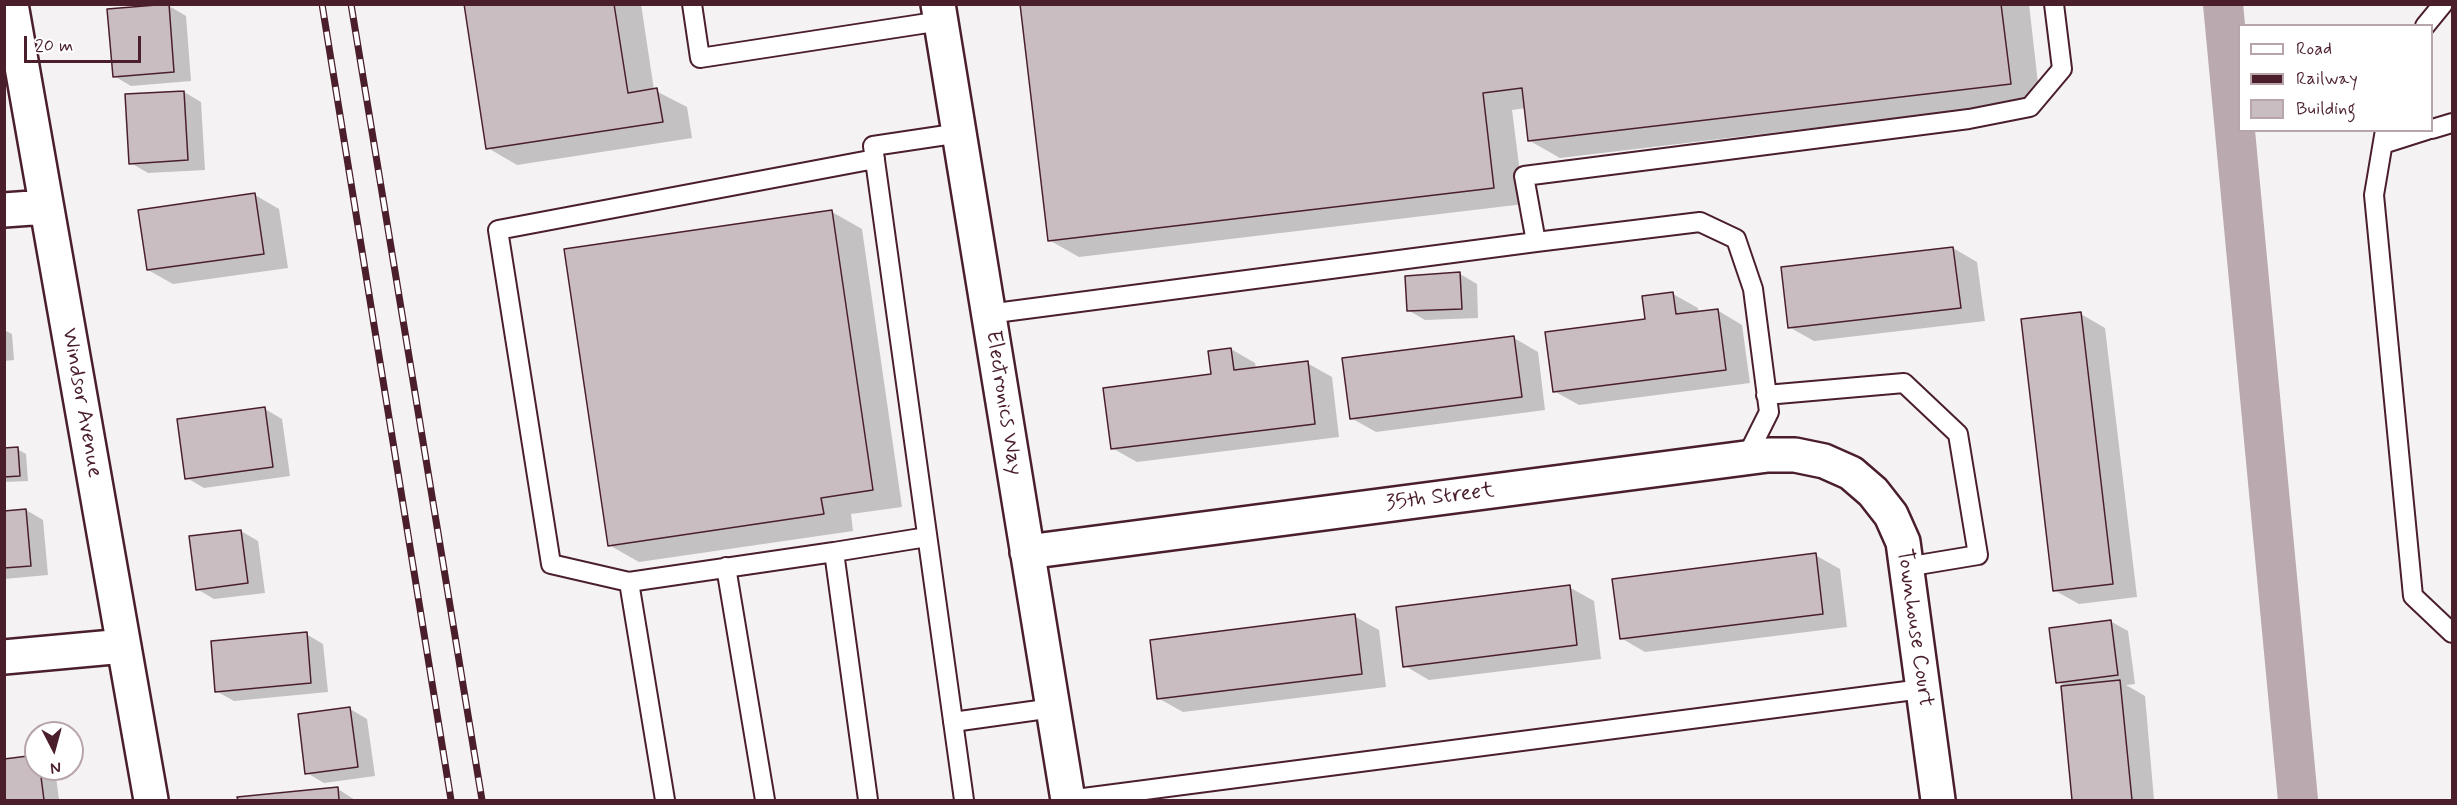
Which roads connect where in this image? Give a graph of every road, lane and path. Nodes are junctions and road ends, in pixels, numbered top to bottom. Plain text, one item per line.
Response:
1 (11, 4) edge
2 (692, 4) edge
3 (2054, 4) edge
4 (2443, 4) edge
5 (939, 13) edge
6 (2427, 24) edge
7 (2452, 123) edge
8 (2433, 129) edge
9 (2415, 132) edge
10 (960, 133) junction
11 (2384, 137) edge
12 (875, 159) junction
13 (46, 207) junction
14 (4, 210) edge
15 (1536, 242) junction
16 (988, 314) junction
17 (1766, 394) junction
18 (1746, 458) junction
19 (1851, 473) joint
20 (927, 537) junction
21 (834, 552) junction
22 (1027, 552) junction
23 (726, 567) junction
24 (1906, 567) junction
25 (629, 582) junction
26 (2452, 633) edge
27 (124, 646) junction
28 (4, 657) edge
29 (1922, 689) junction
30 (1053, 708) junction
31 (953, 722) junction
32 (1068, 800) edge
33 (151, 801) edge
34 (665, 801) edge
35 (765, 801) edge
36 (868, 801) edge
37 (964, 801) edge
38 (1938, 801) edge

1 - 13 street, Windsor Avenue
2 - 5 lane
3 - 15 lane
4 - 6 lane
5 - 10 street, Electronics Way
7 - 8 lane
9 - 11 lane
10 - 12 lane
10 - 16 street, Electronics Way
11 - 26 lane
12 - 20 lane
12 - 25 lane
13 - 14 street
13 - 27 street, Windsor Avenue
15 - 16 lane
15 - 17 lane
16 - 22 street, Electronics Way
17 - 18 lane
17 - 24 lane
18 - 19 street, 35th Street
18 - 22 street, 35th Street
19 - 24 street, Townhouse Court
20 - 21 lane
20 - 31 lane
21 - 23 lane
21 - 36 lane
22 - 30 street, Electronics Way
23 - 25 lane
23 - 35 lane
24 - 29 street, Townhouse Court
25 - 34 lane
27 - 28 street
27 - 33 street, Windsor Avenue
29 - 32 lane
29 - 38 street, Townhouse Court
30 - 31 lane
30 - 32 street, Electronics Way
31 - 37 lane

